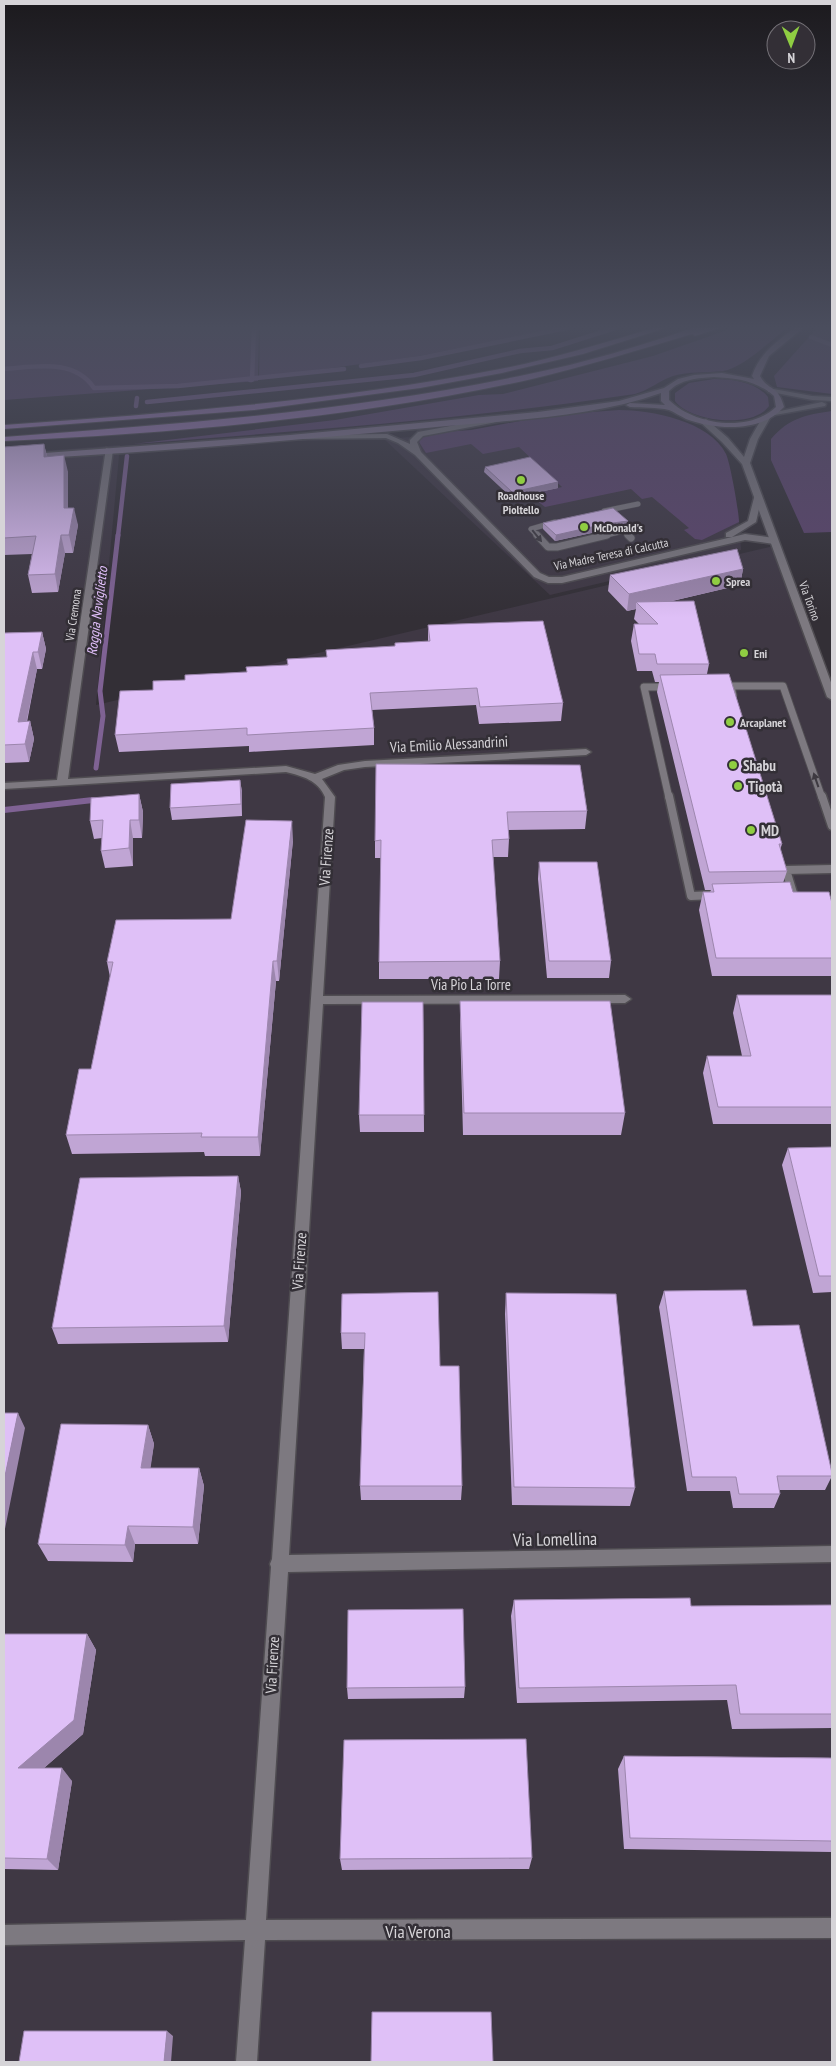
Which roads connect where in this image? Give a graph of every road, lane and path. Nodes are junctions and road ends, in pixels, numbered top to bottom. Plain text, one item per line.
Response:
1 (31, 424) edge
2 (204, 424) edge
3 (428, 424) edge
4 (475, 424) edge
5 (706, 424) edge
6 (762, 424) edge
7 (4, 426) edge
8 (290, 437) junction
9 (4, 441) edge
10 (109, 450) junction
11 (418, 453) junction
12 (4, 458) edge
13 (746, 464) junction
14 (758, 496) junction
15 (638, 504) dead end
16 (595, 513) edge
17 (566, 519) edge
18 (631, 538) dead end
19 (774, 541) junction
20 (711, 544) junction
21 (730, 686) junction
22 (683, 687) edge
23 (721, 687) edge
24 (832, 697) edge
25 (736, 705) edge
26 (586, 752) dead end
27 (315, 778) junction
28 (62, 783) junction
29 (4, 786) edge
30 (832, 826) edge
31 (784, 861) edge
32 (832, 869) edge
33 (786, 870) junction
34 (784, 894) edge
35 (794, 894) junction
36 (719, 895) edge
37 (804, 899) edge
38 (625, 999) dead end
39 (317, 1000) junction
40 (832, 1554) edge
41 (278, 1564) junction
42 (832, 1928) edge
43 (256, 1930) junction
44 (4, 1935) edge
45 (247, 2062) edge

1 - 7 highway
2 - 9 highway
3 - 8 main road
4 - 11 street
5 - 13 street
6 - 13 street
8 - 10 main road
8 - 11 street, Via Madre Teresa di Calcutta
10 - 12 main road
10 - 28 street, Via Cremona
11 - 20 street, Via Madre Teresa di Calcutta
13 - 14 street, Via Torino
14 - 19 street, Via Torino
14 - 20 street, Via Madre Teresa di Calcutta
15 - 16 lane
17 -> 18 lane
19 - 20 street, Via Madre Teresa di Calcutta
19 - 24 street, Via Torino
21 - 23 lane
21 - 25 lane
30 -> 21 lane
22 - 36 lane
26 - 27 street, Via Emilio Alessandrini
27 - 28 street
27 - 39 street, Via Firenze
28 - 29 street
31 - 33 lane
32 - 33 lane
33 - 35 lane
34 - 35 lane
35 - 37 lane
38 - 39 street, Via Pio La Torre
39 - 41 street, Via Firenze
40 - 41 street, Via Lomellina
41 - 43 street, Via Firenze
42 - 43 street, Via Verona
43 - 44 street, Via Verona
43 - 45 street, Via Firenze

